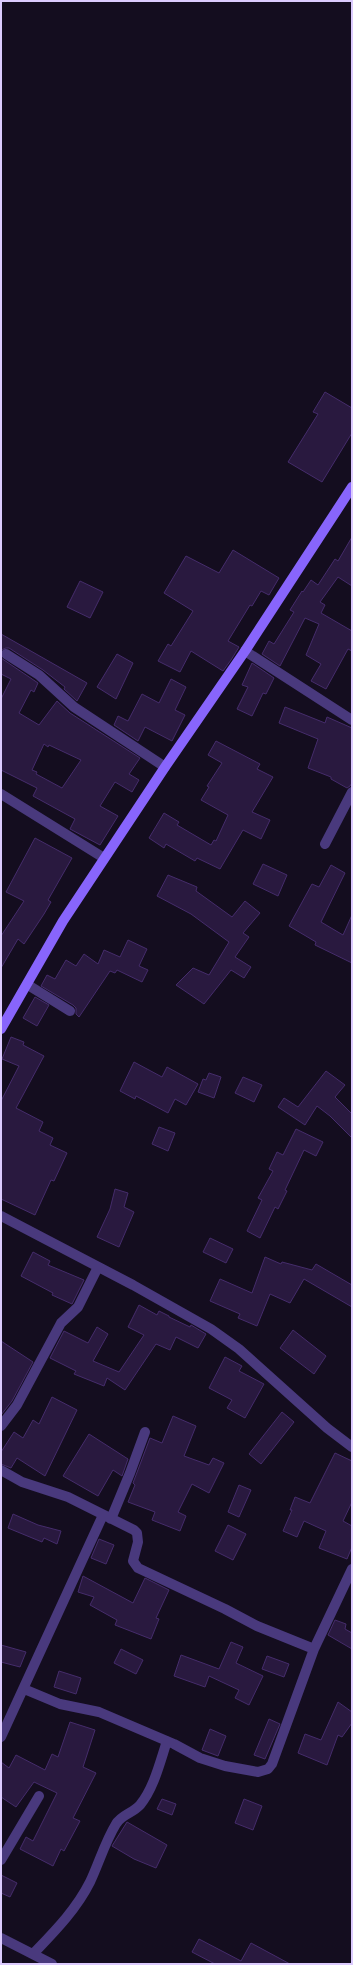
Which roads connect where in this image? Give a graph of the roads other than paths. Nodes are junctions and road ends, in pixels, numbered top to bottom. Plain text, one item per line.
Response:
1 (352, 487) edge
2 (245, 651) junction
3 (6, 654) dead end
4 (352, 720) edge
5 (165, 766) junction
6 (352, 792) edge
7 (1, 794) edge
8 (324, 844) dead end
9 (104, 858) junction
10 (28, 985) junction
11 (70, 1011) dead end
12 (1, 1029) edge
13 (1, 1216) edge
14 (98, 1267) junction
15 (1, 1426) edge
16 (145, 1432) dead end
17 (352, 1446) edge
18 (1, 1470) edge
19 (107, 1517) junction
20 (352, 1569) edge
21 (314, 1649) junction
22 (24, 1689) junction
23 (1, 1736) edge
24 (167, 1741) junction
25 (39, 1796) dead end
26 (1, 1860) edge
27 (1, 1938) edge
28 (32, 1954) junction
29 (52, 1964) edge

1 - 2 street
2 - 4 street
2 - 5 street
3 - 5 street
5 - 9 street
6 - 8 street
7 - 9 street
9 - 10 street
10 - 11 street
10 - 12 street
13 - 14 street
14 - 15 street
14 - 17 street
16 - 19 street
18 - 19 street
19 - 21 street
19 - 22 street
20 - 21 street
21 - 24 street
22 - 23 street
22 - 24 street
24 - 28 street
25 - 26 street
27 - 28 street
28 - 29 street

